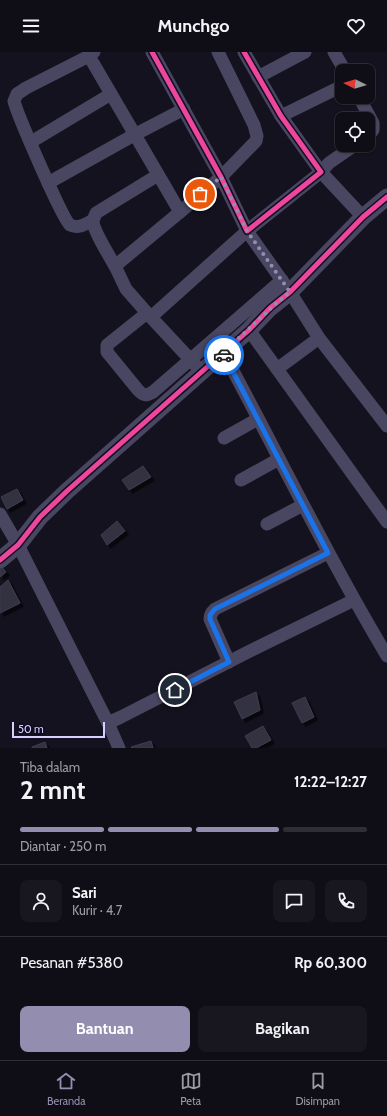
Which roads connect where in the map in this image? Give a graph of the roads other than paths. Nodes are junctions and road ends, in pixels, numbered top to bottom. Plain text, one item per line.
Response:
1 (152, 52) edge
2 (218, 52) edge
3 (244, 52) edge
4 (305, 52) edge
5 (334, 52) edge
6 (91, 54) edge
7 (341, 64) edge
8 (258, 77) junction
9 (335, 89) edge
10 (111, 94) junction
11 (184, 109) junction
12 (280, 116) junction
13 (134, 135) junction
14 (31, 142) junction
15 (345, 152) edge
16 (321, 172) junction
17 (158, 175) junction
18 (221, 177) junction
19 (48, 183) junction
20 (387, 197) edge
21 (180, 212) junction
22 (363, 217) junction
23 (93, 220) junction
24 (247, 231) junction
25 (115, 266) junction
26 (286, 286) junction
27 (149, 315) junction
28 (249, 330) junction
29 (319, 338) junction
30 (223, 352) junction
31 (196, 365) junction
32 (277, 369) junction
33 (258, 419) junction
34 (387, 426) edge
35 (224, 438) dead end
36 (279, 459) junction
37 (241, 480) dead end
38 (303, 505) junction
39 (0, 514) edge
40 (387, 522) edge
41 (266, 524) dead end
42 (18, 545) junction
43 (328, 553) junction
44 (0, 560) edge
45 (354, 600) junction
46 (387, 656) edge
47 (229, 662) junction
48 (108, 723) junction
49 (119, 748) edge

1 - 11 street
2 - 18 street
3 - 8 street
4 - 8 street
5 - 7 street
6 - 10 street
6 - 14 street
8 - 12 street
9 - 12 street
10 - 13 street
10 - 14 street
11 - 13 street
11 - 18 street
12 - 16 street
13 - 17 street
13 - 19 street
14 - 19 street
15 - 16 street
16 - 22 street
16 - 24 street
17 - 21 street
17 - 23 street
18 - 21 street
18 - 24 street
19 - 23 street
20 - 22 street
21 - 25 street
22 - 26 street
23 - 25 street
24 - 26 street
24 - 27 street
25 - 27 street
26 - 28 street
26 - 29 street
26 - 31 street
27 - 31 street
27 - 31 street
28 - 30 street
28 - 32 street
29 - 32 street
29 - 34 street
30 - 31 street
30 - 33 street
31 - 42 street
32 - 40 street
33 - 35 street
33 - 36 street
36 - 37 street
36 - 38 street
38 - 41 street
38 - 43 street
39 - 42 street
42 - 44 street
42 - 48 street
43 - 45 street
43 - 47 street
45 - 46 street
45 - 47 street
47 - 48 street
48 - 49 street

